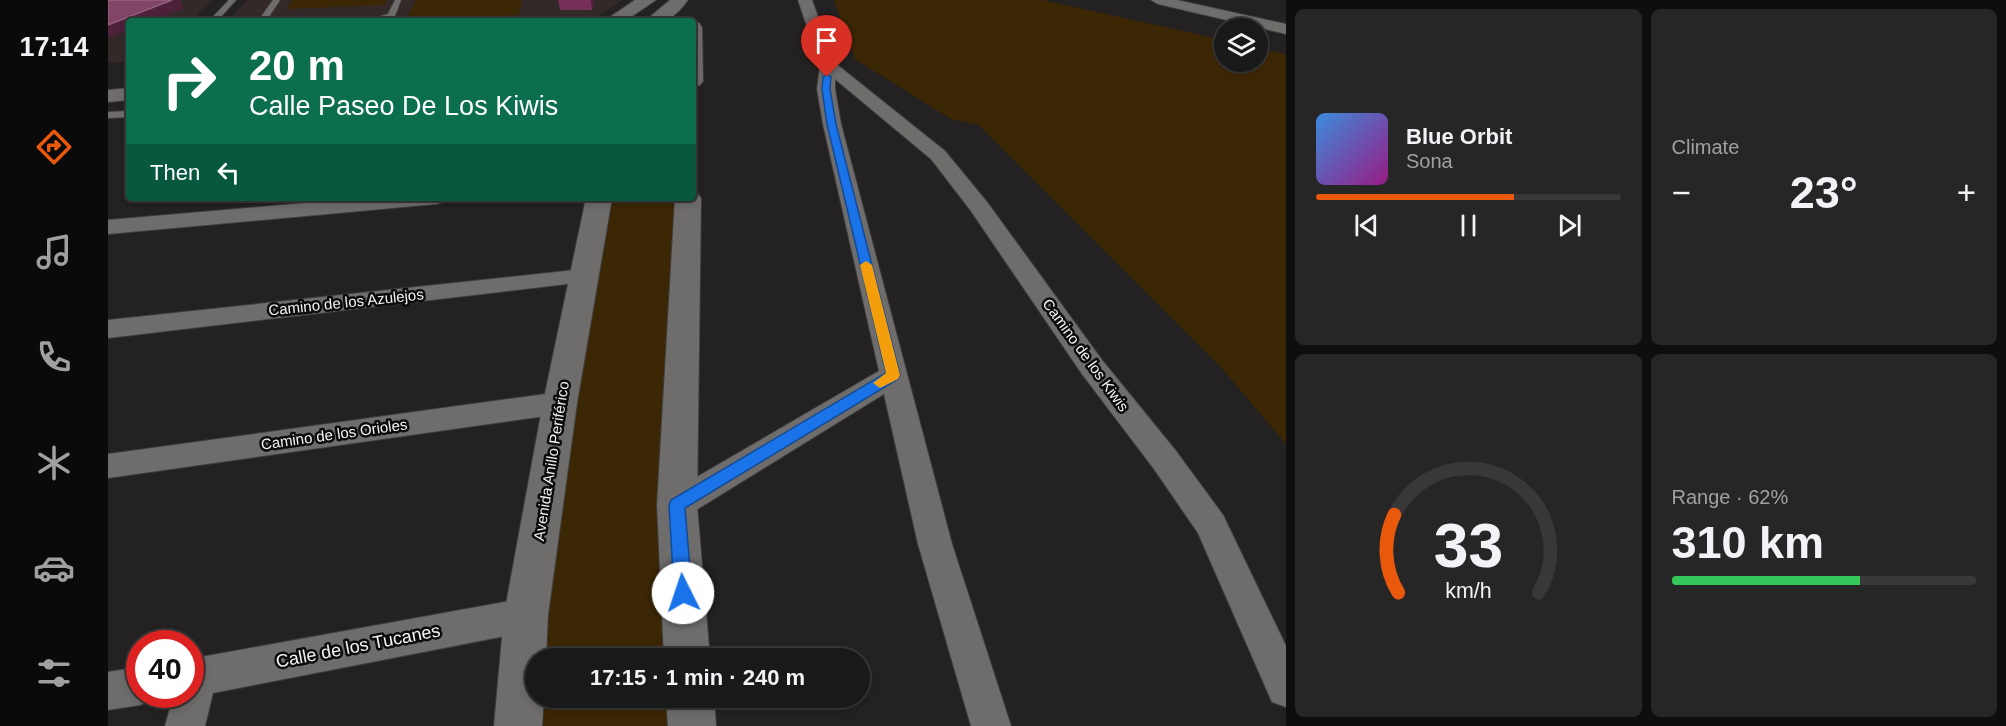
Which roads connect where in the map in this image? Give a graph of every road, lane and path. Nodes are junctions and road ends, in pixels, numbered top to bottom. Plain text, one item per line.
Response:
1 (233, 0) edge
2 (277, 0) edge
3 (398, 0) edge
4 (647, 0) edge
5 (805, 0) edge
6 (1158, 0) edge
7 (678, 1) edge
8 (216, 18) edge
9 (265, 18) edge
10 (390, 18) edge
11 (617, 18) edge
12 (659, 18) edge
13 (692, 18) edge
14 (1286, 29) edge
15 (828, 65) junction
16 (126, 114) edge
17 (108, 115) edge
18 (402, 201) edge
19 (598, 201) edge
20 (688, 201) edge
21 (108, 227) edge
22 (584, 276) junction
23 (108, 329) edge
24 (893, 375) junction
25 (560, 403) junction
26 (108, 466) edge
27 (677, 505) junction
28 (526, 615) junction
29 (686, 648) edge
30 (204, 675) edge
31 (126, 688) edge
32 (1286, 688) edge
33 (108, 691) edge
34 (188, 708) edge
35 (691, 708) edge
36 (184, 726) edge
37 (518, 726) edge
38 (692, 726) edge
39 (991, 726) edge

1 - 8 lane
2 - 9 lane
3 - 10 lane
4 - 11 street
5 - 15 street
6 - 14 street
7 - 12 street
7 - 13 street
15 - 24 street
15 - 32 street, Camino de los Kiwis
16 - 17 lane
18 - 21 street
19 - 22 street, Avenida Anillo Periférico
20 - 27 street
22 - 23 street, Camino de los Azulejos
22 - 25 street, Avenida Anillo Periférico
24 - 27 street
24 - 39 street
25 - 26 street, Camino de los Orioles
25 - 28 street, Avenida Anillo Periférico
27 - 29 street
28 - 30 street, Calle de los Tucanes
28 - 37 street, Avenida Anillo Periférico
31 - 33 street
34 - 36 street
35 - 38 street

